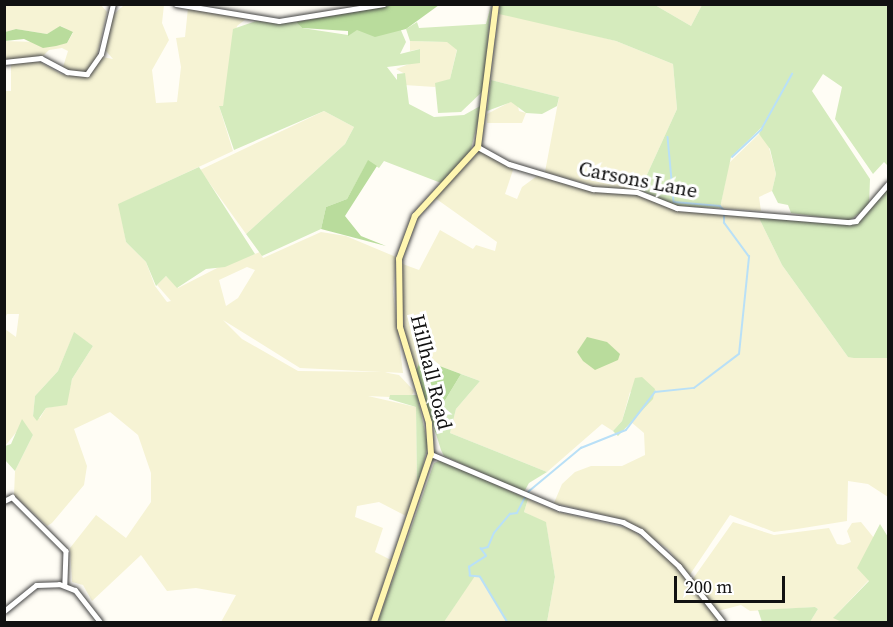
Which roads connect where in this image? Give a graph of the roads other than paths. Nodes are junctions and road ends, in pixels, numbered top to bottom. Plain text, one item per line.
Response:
1 (113, 4) edge
2 (176, 4) edge
3 (384, 4) edge
4 (496, 4) edge
5 (4, 62) edge
6 (477, 147) junction
7 (888, 184) edge
8 (431, 454) junction
9 (4, 501) edge
10 (65, 585) junction
11 (4, 611) edge
12 (100, 622) edge
13 (374, 622) edge
14 (723, 622) edge

1 - 5 street
2 - 3 street
4 - 6 main road
6 - 7 street, Carsons Lane
6 - 8 main road, Hillhall Road
8 - 13 main road, Hillhall Road
8 - 14 street
9 - 10 street
10 - 11 street
10 - 12 street

